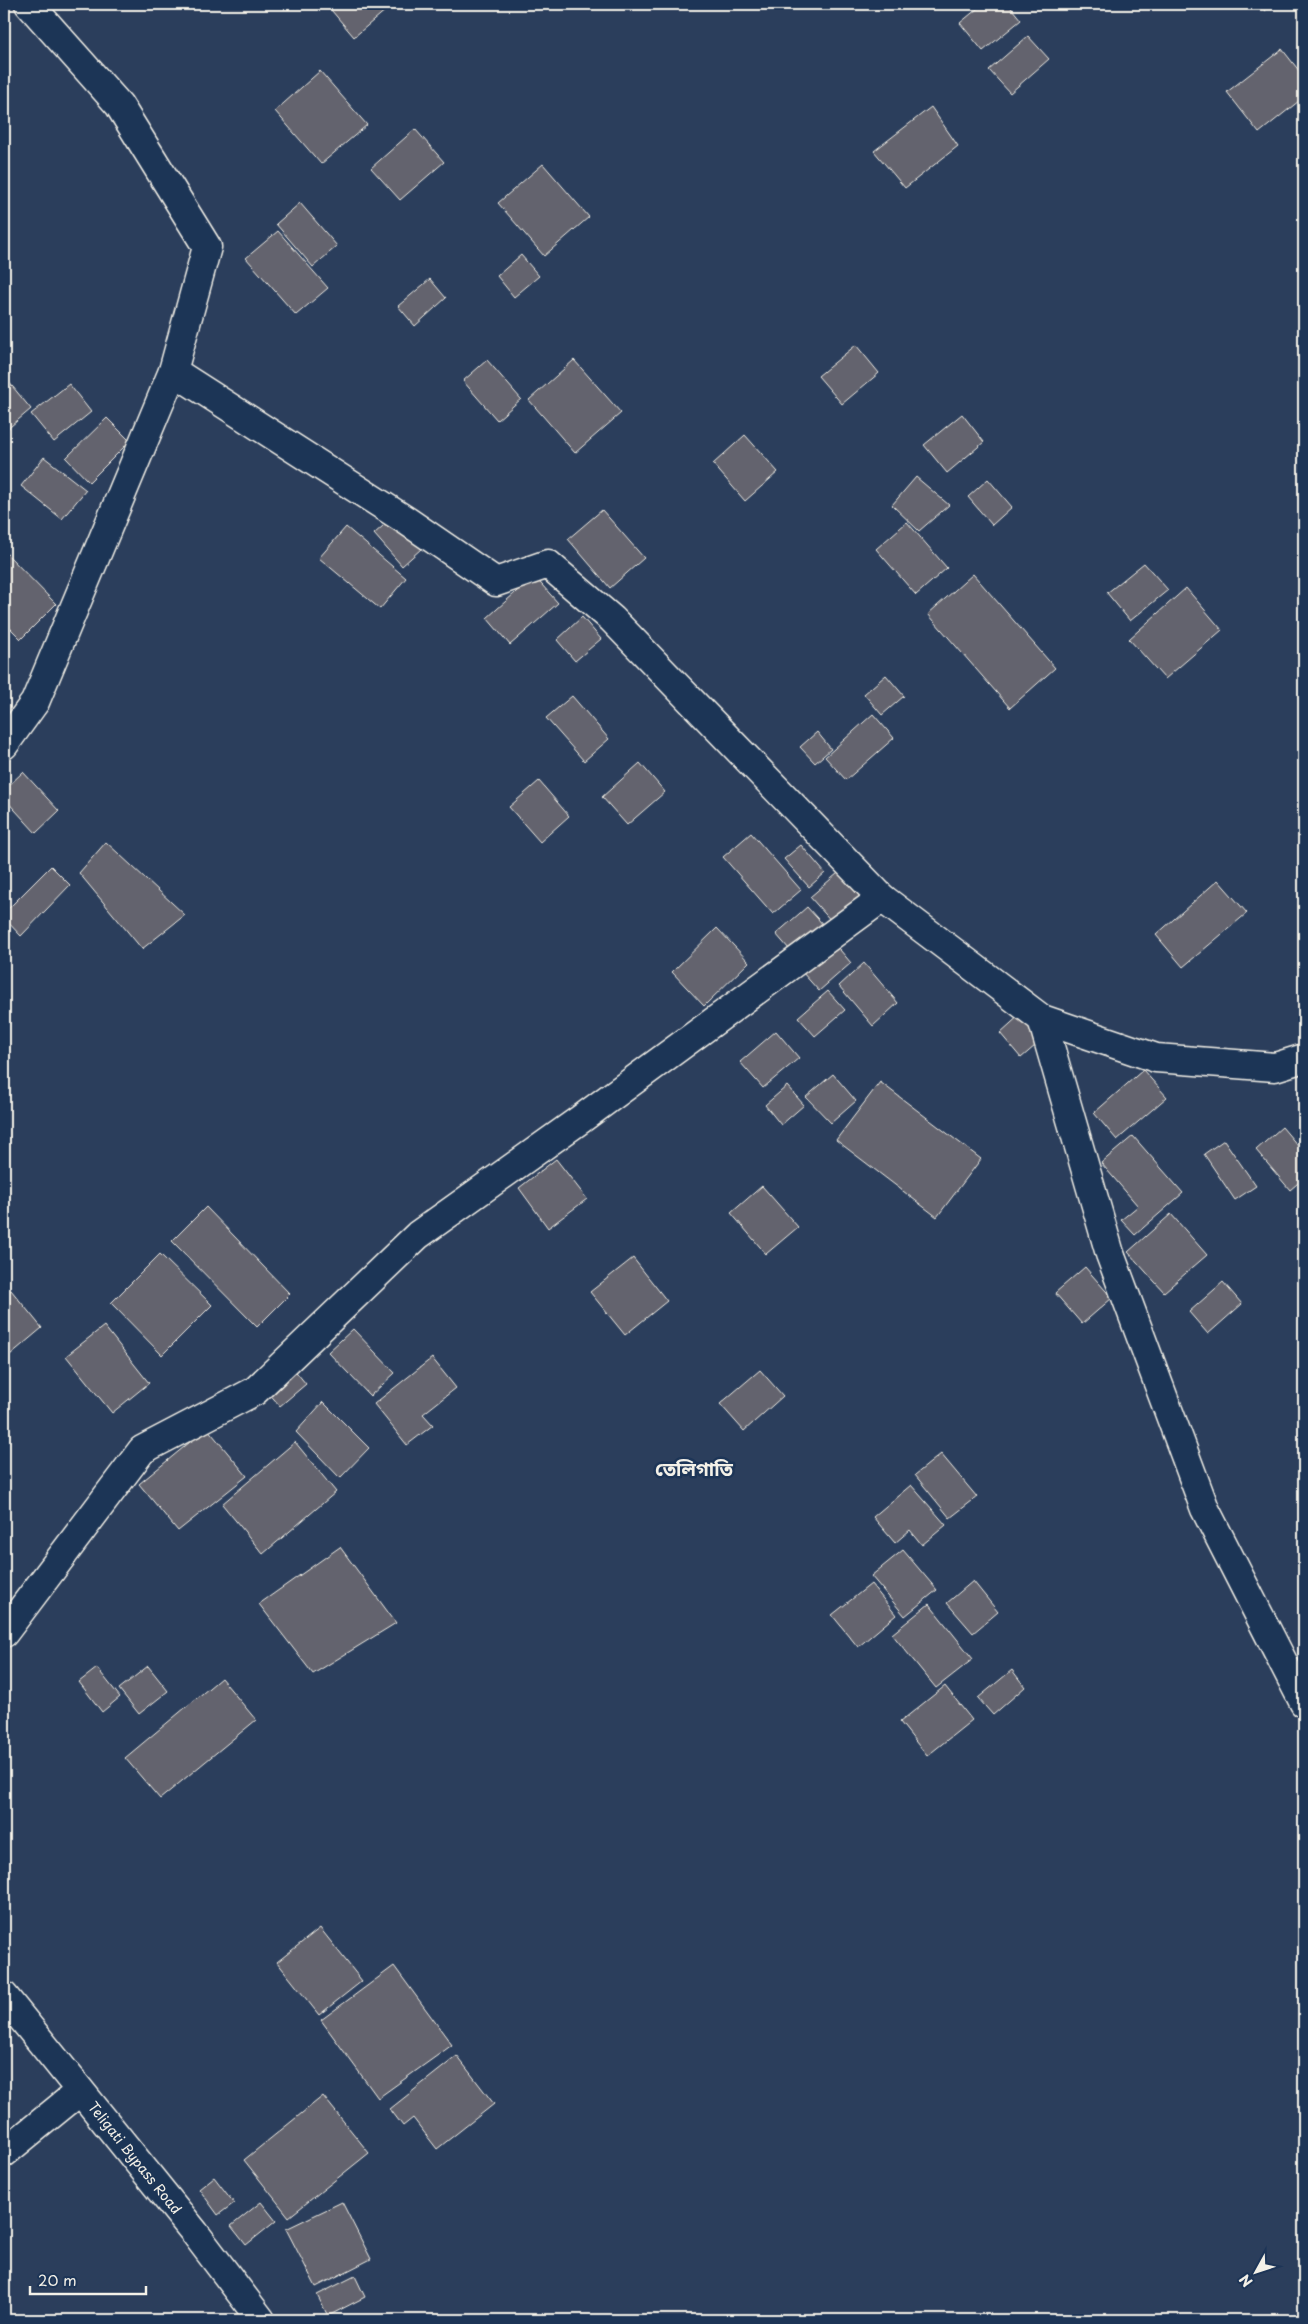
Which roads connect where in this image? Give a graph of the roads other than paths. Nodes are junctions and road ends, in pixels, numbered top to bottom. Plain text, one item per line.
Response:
1 (30, 4) edge
2 (173, 371) junction
3 (4, 745) edge
4 (882, 898) junction
5 (1042, 1019) junction
6 (1304, 1058) edge
7 (4, 1633) edge
8 (1304, 1703) edge
9 (4, 1996) edge
10 (80, 2091) junction
11 (4, 2153) edge
12 (261, 2320) edge

1 - 2 street
2 - 3 street
2 - 4 street
4 - 5 street
4 - 7 street
5 - 6 street
5 - 8 street
9 - 10 street, Teligati Bypass Road
10 - 11 street
10 - 12 street, Teligati Bypass Road

